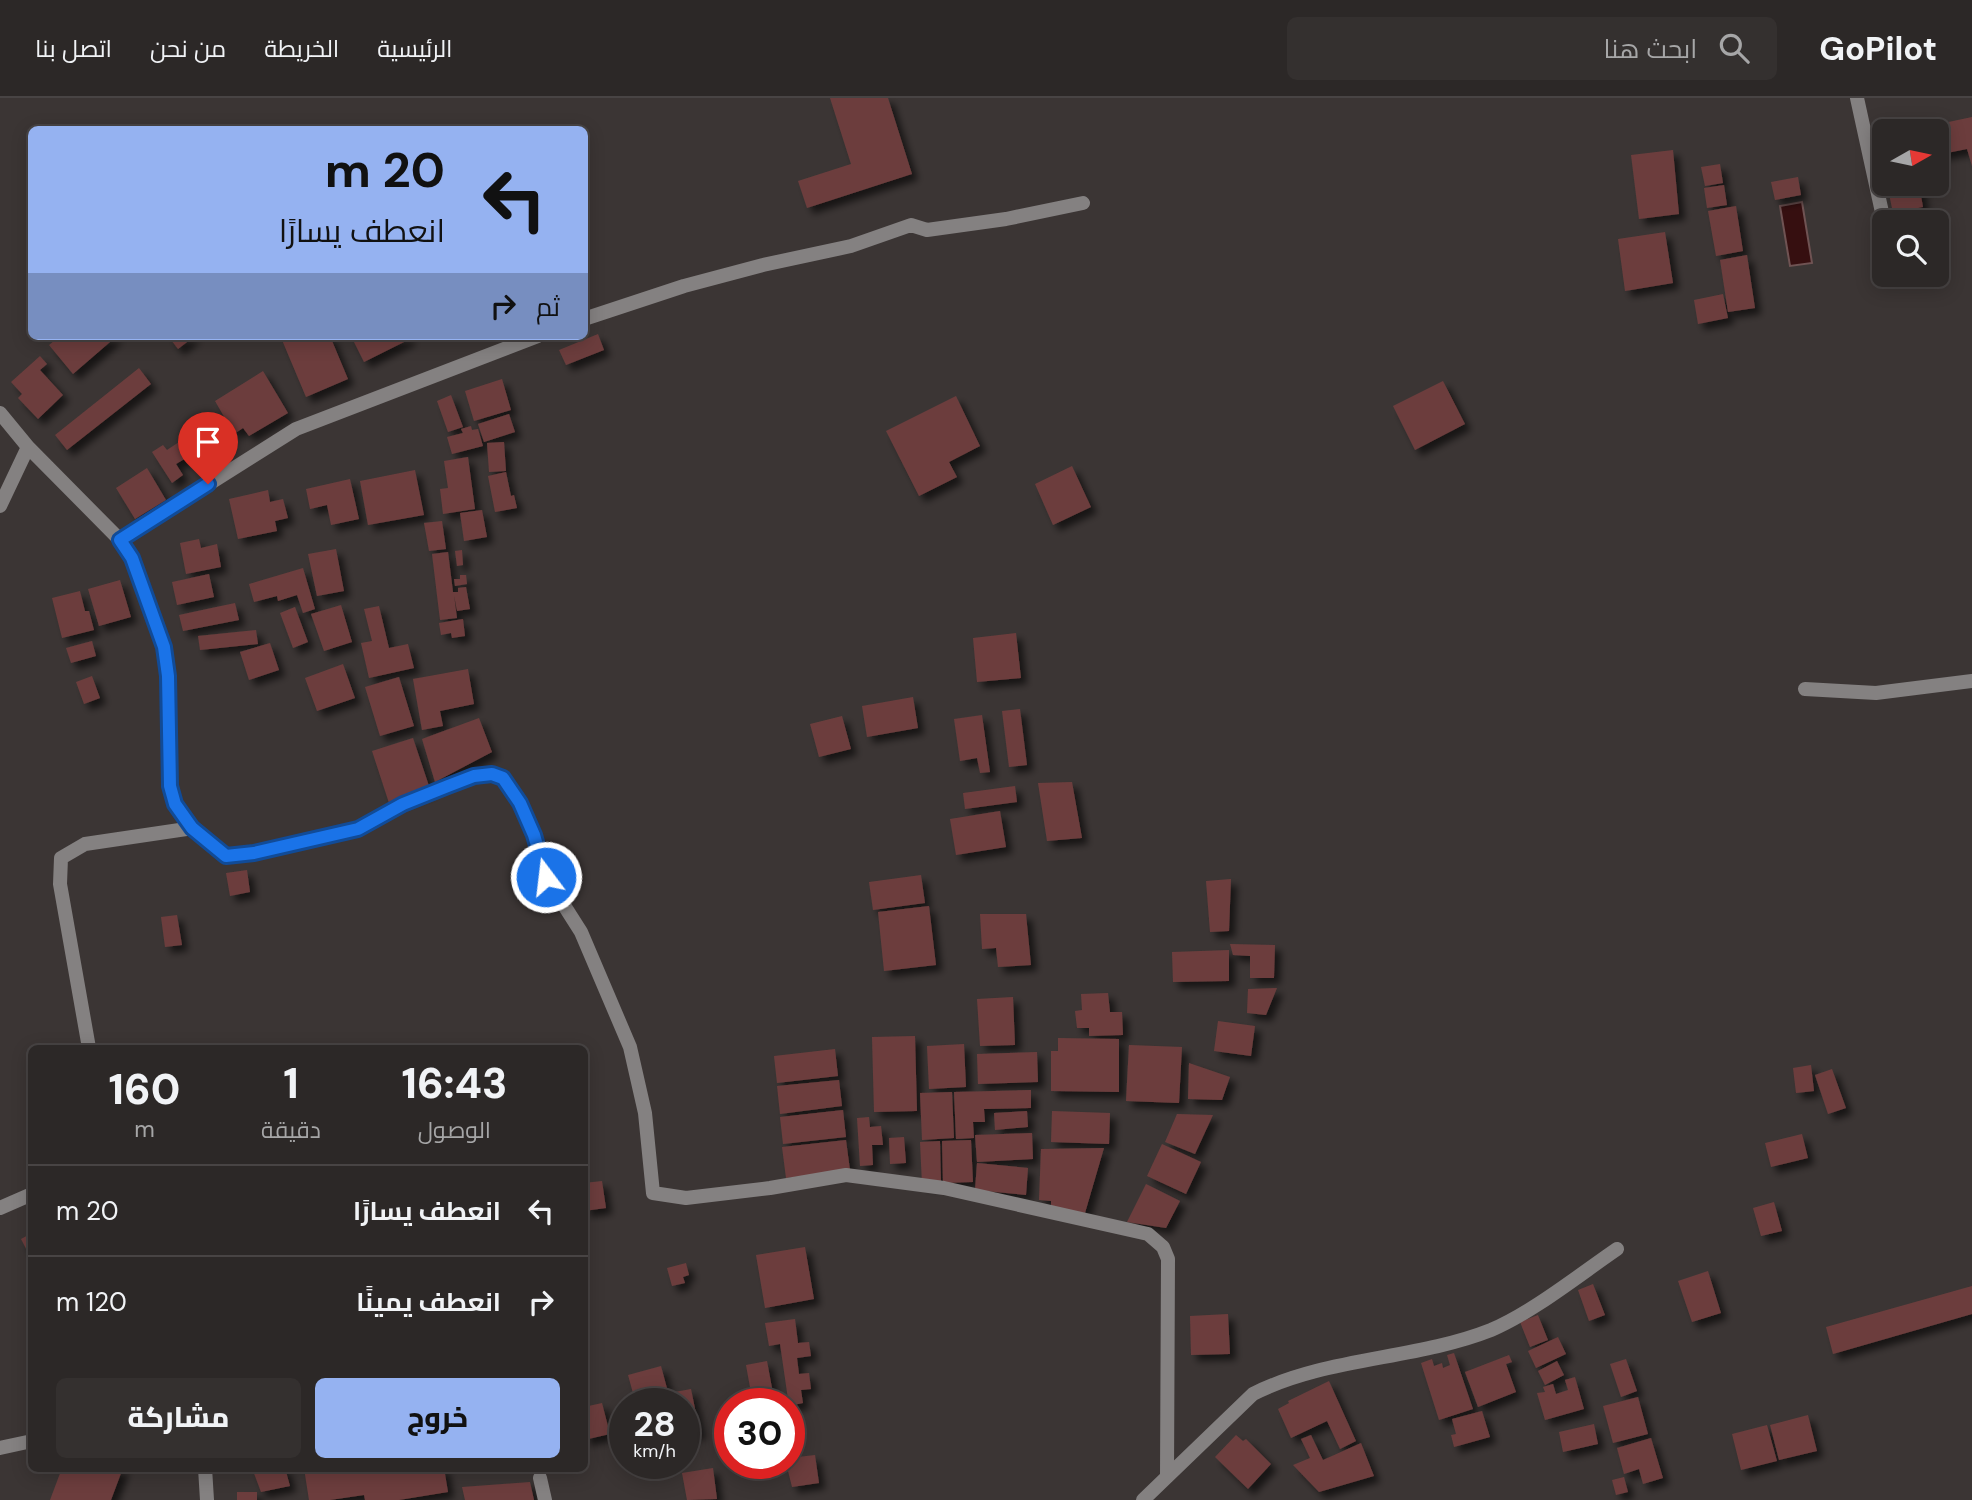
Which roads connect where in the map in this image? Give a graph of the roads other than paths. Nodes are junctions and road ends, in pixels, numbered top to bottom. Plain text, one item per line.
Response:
1 (1857, 98) edge
2 (1083, 203) dead end
3 (1882, 210) edge
4 (588, 318) edge
5 (528, 340) edge
6 (0, 413) edge
7 (28, 447) junction
8 (0, 506) edge
9 (120, 540) junction
10 (1972, 681) edge
11 (1805, 688) dead end
12 (192, 828) junction
13 (88, 1045) edge
14 (28, 1196) edge
15 (0, 1209) edge
16 (1617, 1249) dead end
17 (28, 1442) edge
18 (0, 1448) edge
19 (205, 1472) edge
20 (1167, 1475) junction
21 (540, 1478) dead end
22 (207, 1500) edge
23 (545, 1500) edge
24 (1143, 1500) edge

1 - 3 street
2 - 4 street
5 - 9 street
6 - 7 street
7 - 8 street
7 - 9 street
9 - 12 street
10 - 11 street
12 - 13 street
12 - 20 street
14 - 15 street
16 - 20 street
17 - 18 street
19 - 22 street
20 - 24 street
21 - 23 street

